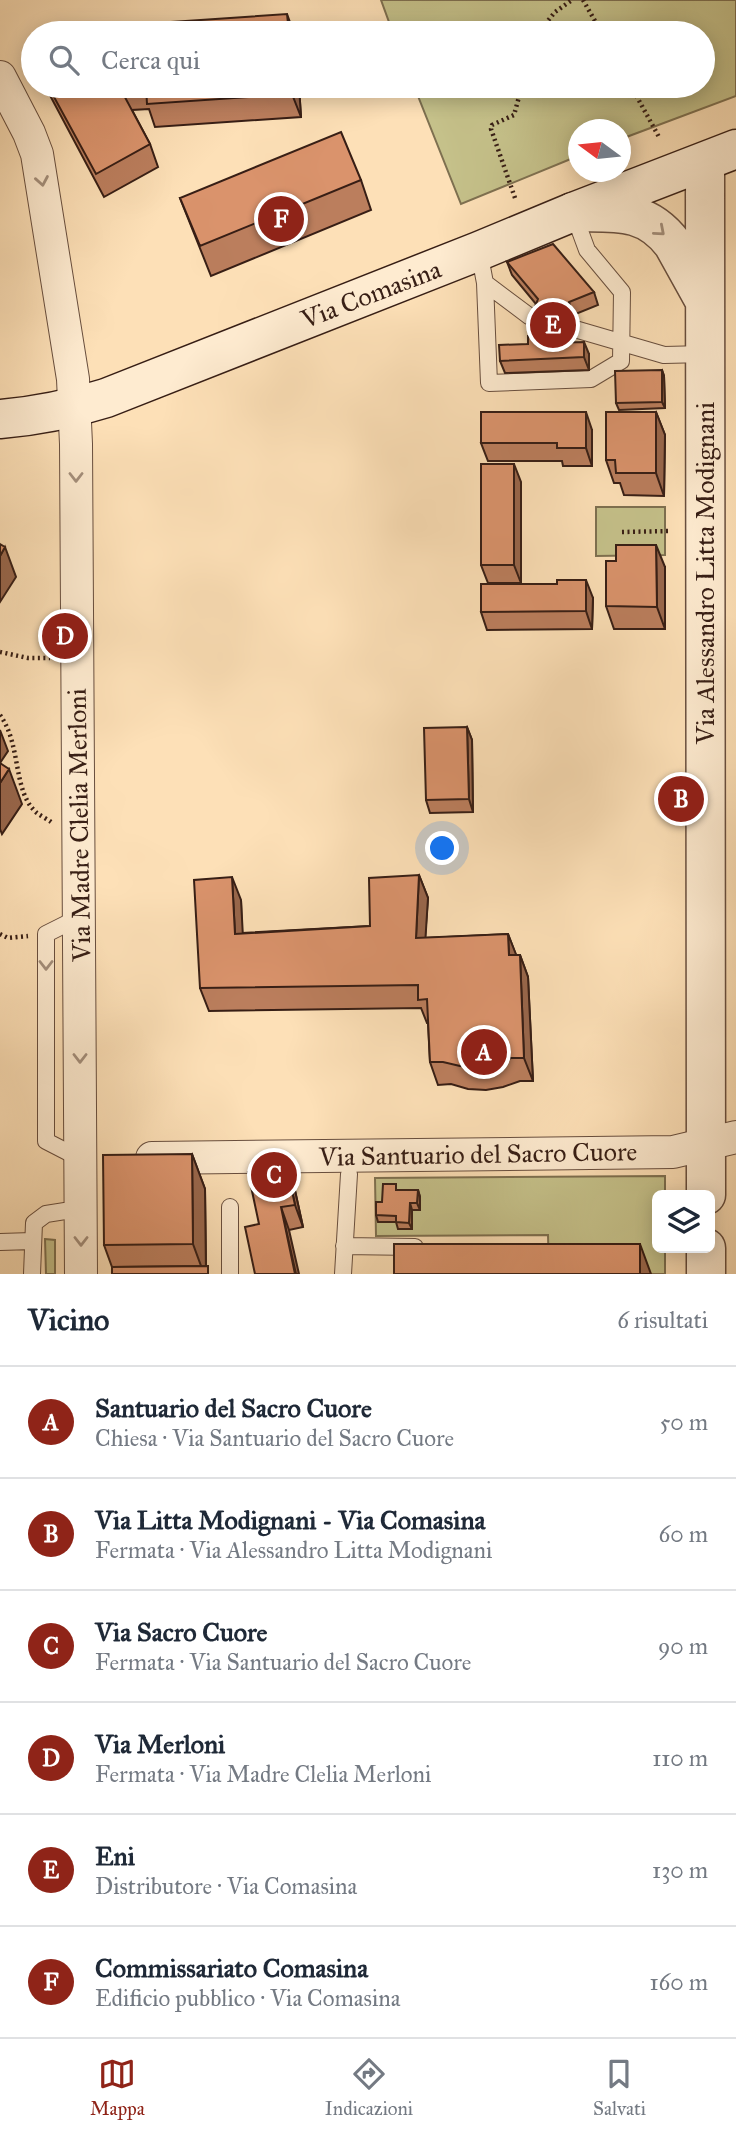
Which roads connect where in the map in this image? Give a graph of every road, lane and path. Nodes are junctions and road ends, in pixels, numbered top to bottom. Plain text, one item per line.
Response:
1 (572, 0) edge
2 (583, 0) edge
3 (548, 21) edge
4 (595, 21) edge
5 (0, 77) edge
6 (519, 98) edge
7 (638, 98) edge
8 (659, 136) dead end
9 (721, 155) edge
10 (515, 198) dead end
11 (573, 212) junction
12 (482, 267) junction
13 (705, 303) junction
14 (540, 320) edge
15 (568, 327) dead end
16 (621, 343) junction
17 (706, 354) junction
18 (74, 408) junction
19 (0, 419) edge
20 (622, 531) dead end
21 (671, 531) dead end
22 (0, 652) edge
23 (61, 657) dead end
24 (0, 715) edge
25 (79, 831) junction
26 (721, 1141) edge
27 (81, 1159) junction
28 (349, 1174) dead end
29 (707, 1190) edge
30 (230, 1206) dead end
31 (65, 1211) dead end
32 (32, 1241) junction
33 (0, 1242) edge
34 (344, 1245) junction
35 (427, 1247) edge
36 (706, 1253) edge
37 (32, 1274) edge
38 (81, 1274) edge
39 (230, 1274) edge
40 (343, 1274) edge
41 (706, 1274) edge

1 - 3 path
2 - 4 path
5 -> 18 street, Via Madre Clelia Merloni
6 - 10 path
7 - 8 path
9 - 11 street, Via Comasina
9 - 13 street, Via Alessandro Litta Modignani
11 - 12 street, Via Comasina
11 -> 13 street
11 - 16 lane
12 - 14 lane
12 - 16 lane
12 - 18 street, Via Comasina
13 - 17 street, Via Alessandro Litta Modignani
15 - 16 lane
16 - 17 lane
17 - 26 street, Via Alessandro Litta Modignani
18 - 19 street, Via Comasina
18 -> 25 street, Via Madre Clelia Merloni
20 - 21 path
22 - 23 path
24 - 25 path
25 -> 27 street, Via Madre Clelia Merloni
26 - 27 street, Via Santuario del Sacro Cuore
26 - 29 street, Via Alessandro Litta Modignani
27 -> 38 street, Via Madre Clelia Merloni
28 - 34 lane
30 - 39 lane
31 - 32 lane
32 - 33 lane
32 - 37 lane
34 - 35 lane
34 - 40 lane
36 - 41 street

